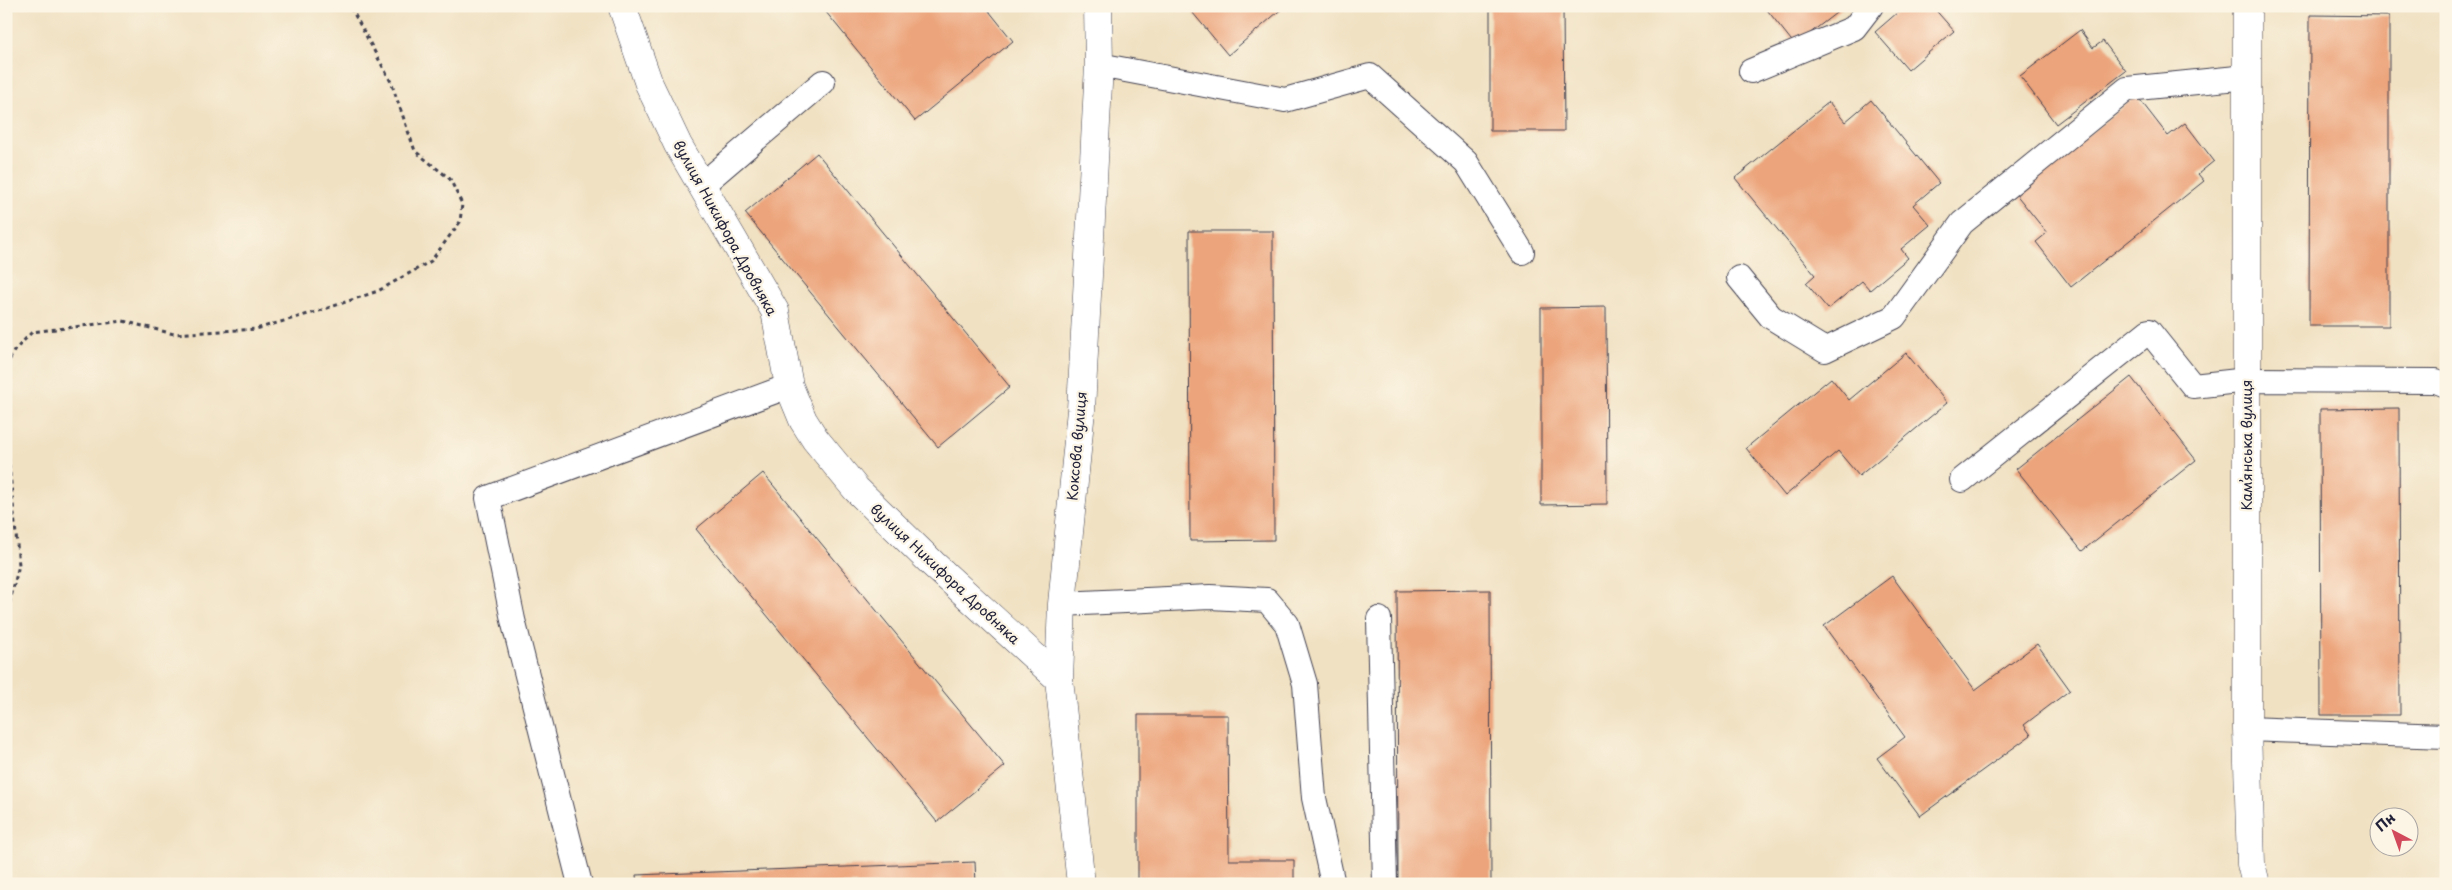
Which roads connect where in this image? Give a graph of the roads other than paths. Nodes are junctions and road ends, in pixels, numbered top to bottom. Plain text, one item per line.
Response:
1 (622, 6) edge
2 (1098, 6) edge
3 (1871, 6) edge
4 (2247, 6) edge
5 (1099, 65) junction
6 (1751, 71) dead end
7 (2247, 77) junction
8 (823, 82) dead end
9 (702, 186) junction
10 (1522, 252) dead end
11 (1739, 278) dead end
12 (2247, 380) junction
13 (2446, 385) edge
14 (789, 386) junction
15 (1962, 480) dead end
16 (1062, 604) junction
17 (1379, 619) dead end
18 (1059, 679) junction
19 (2247, 729) junction
20 (2446, 736) edge
21 (580, 884) edge
22 (1081, 884) edge
23 (1333, 884) edge
24 (1385, 884) edge
25 (2256, 884) edge

1 - 9 street, вулиця Никифора Дровняка
2 - 5 street, Коксова вулиця
3 - 6 lane
4 - 7 street, Камʼянська вулиця
5 - 10 lane
5 - 16 street, Коксова вулиця
7 - 11 lane
7 - 12 street, Камʼянська вулиця
8 - 9 lane
9 - 14 street, вулиця Никифора Дровняка
12 - 13 lane
12 - 15 lane
12 - 19 street, Камʼянська вулиця
14 - 18 street, вулиця Никифора Дровняка
14 - 21 lane
16 - 18 street, Коксова вулиця
16 - 23 lane
17 - 24 lane
18 - 22 street, Коксова вулиця
19 - 20 lane
19 - 25 street, Камʼянська вулиця

